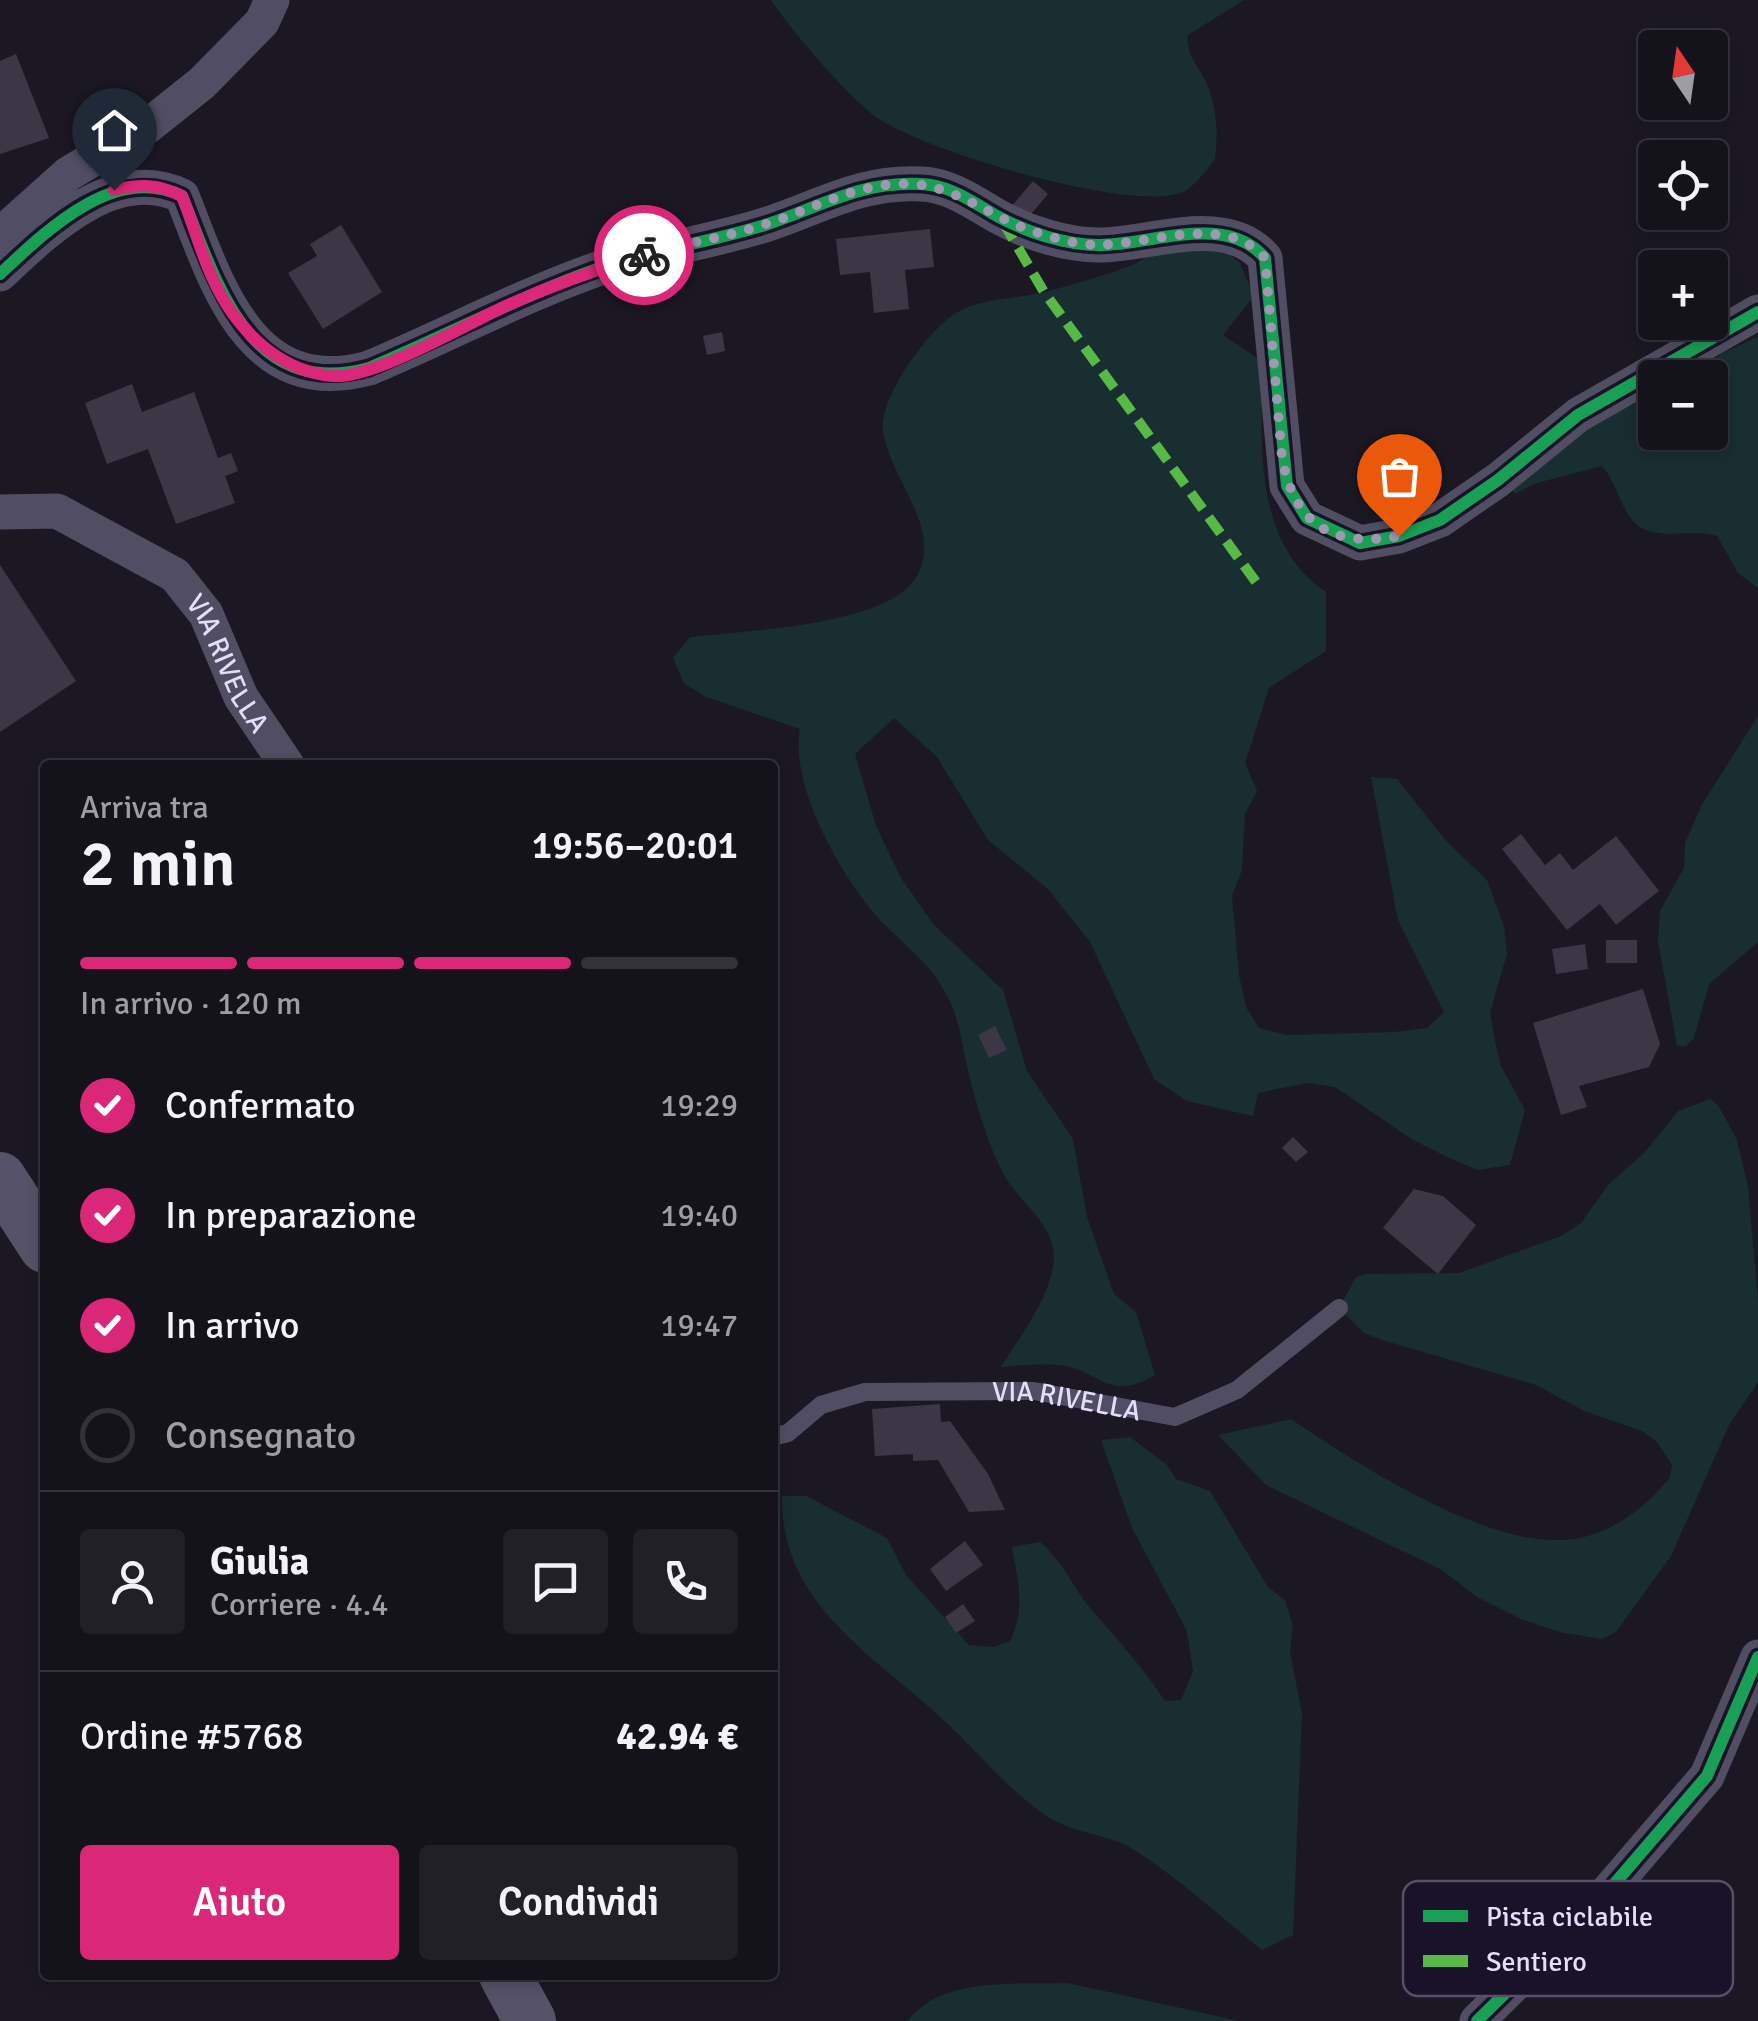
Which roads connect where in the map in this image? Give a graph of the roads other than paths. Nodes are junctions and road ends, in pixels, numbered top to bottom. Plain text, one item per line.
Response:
1 (272, 0) edge
2 (0, 236) edge
3 (0, 274) edge
4 (1758, 312) edge
5 (0, 512) edge
6 (284, 760) edge
7 (0, 1178) edge
8 (40, 1238) edge
9 (1339, 1308) dead end
10 (778, 1436) edge
11 (1758, 1658) edge
12 (1617, 1881) edge
13 (507, 1980) edge
14 (1502, 1996) edge
15 (530, 2021) edge
16 (1477, 2021) edge

1 - 2 street
3 - 4 street
5 - 6 street, VIA RIVELLA
7 - 8 main road
9 - 10 lane, VIA RIVELLA
11 - 12 street
13 - 15 main road
14 - 16 street

